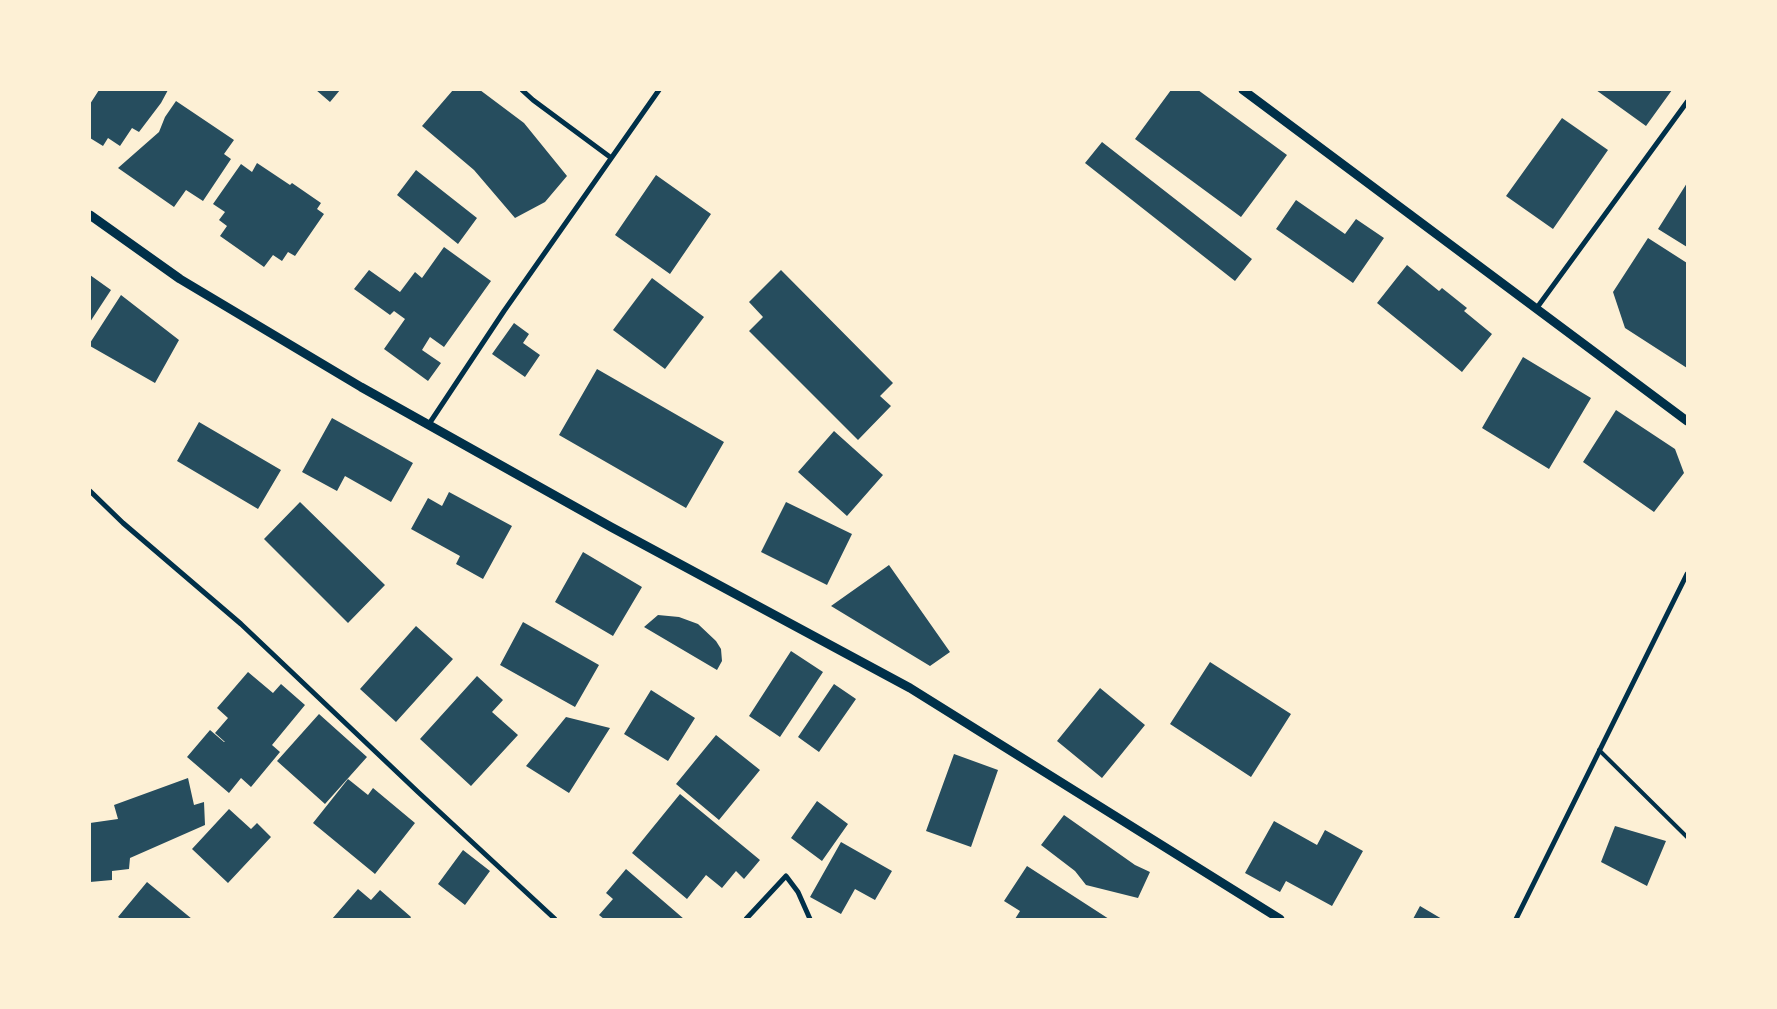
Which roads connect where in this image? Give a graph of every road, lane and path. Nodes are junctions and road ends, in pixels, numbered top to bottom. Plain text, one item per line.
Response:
1 (522, 90) edge
2 (659, 90) edge
3 (1243, 90) edge
4 (1687, 102) edge
5 (610, 157) junction
6 (90, 215) edge
7 (1536, 309) junction
8 (1687, 421) edge
9 (429, 424) junction
10 (90, 491) edge
11 (1687, 574) edge
12 (1599, 750) junction
13 (1687, 837) edge
14 (555, 919) edge
15 (746, 919) edge
16 (810, 919) edge
17 (1280, 919) edge
18 (1516, 919) edge

1 - 5 street
2 - 5 street
3 - 7 street
4 - 7 street
5 - 9 street
6 - 9 street
7 - 8 street
9 - 17 street
10 - 14 street
11 - 12 street
12 - 13 lane
12 - 18 street
15 - 16 street

